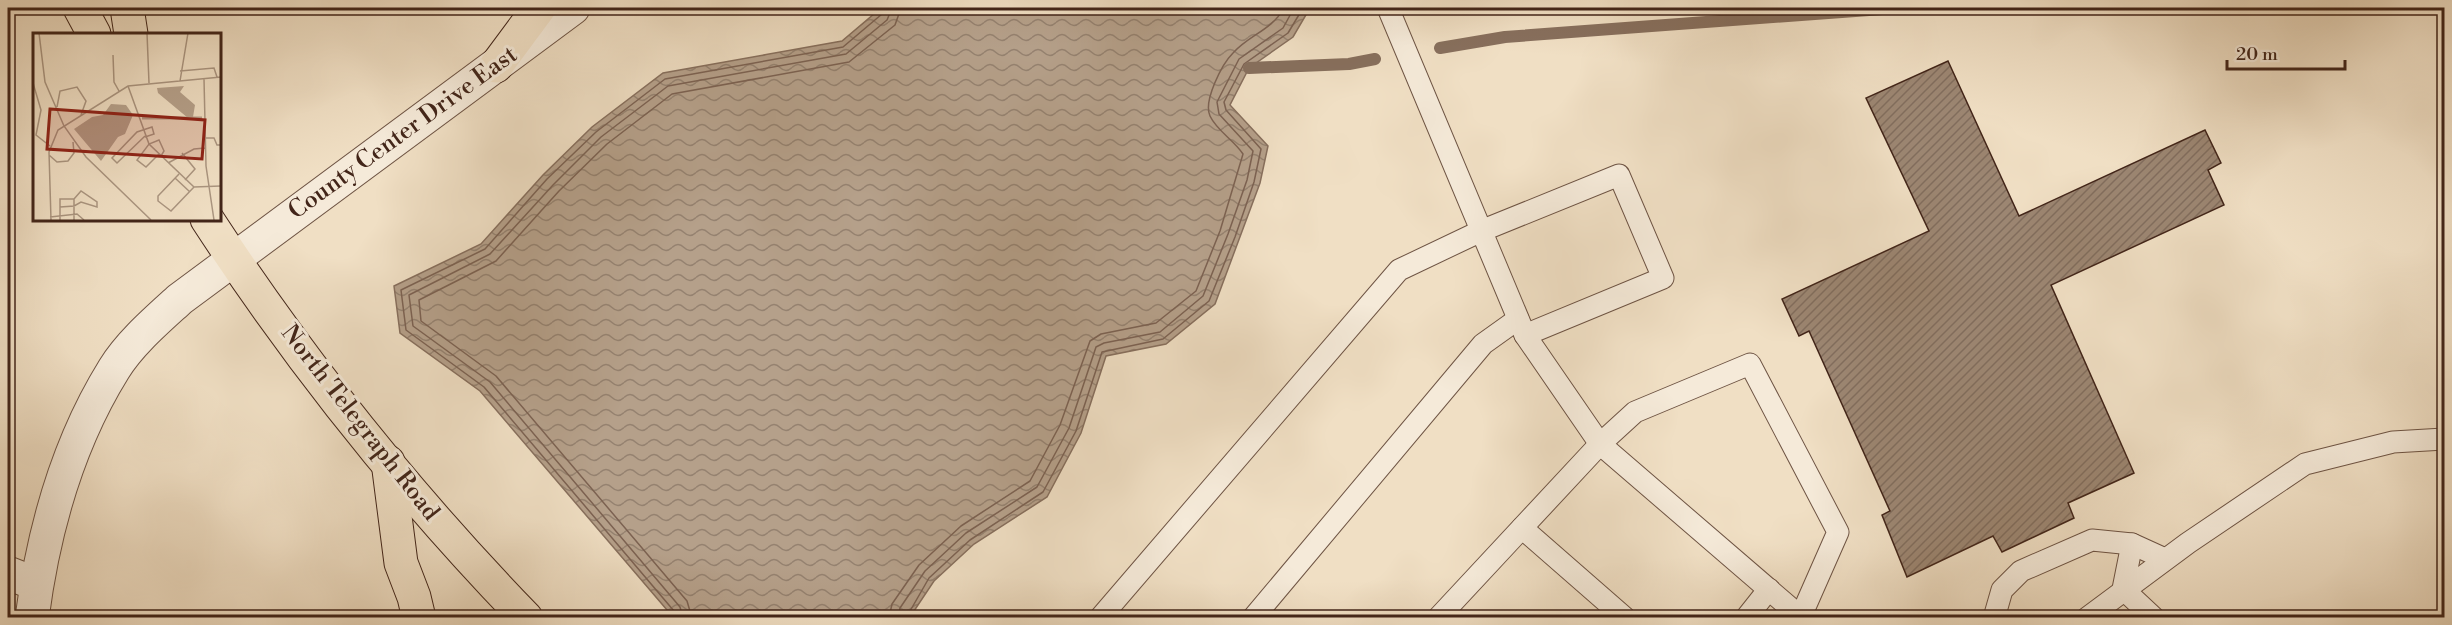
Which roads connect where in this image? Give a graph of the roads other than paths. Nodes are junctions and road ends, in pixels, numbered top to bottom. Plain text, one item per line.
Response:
1 (80, 8) edge
2 (127, 8) edge
3 (539, 8) edge
4 (573, 8) edge
5 (1388, 8) edge
6 (93, 33) edge
7 (131, 33) edge
8 (496, 66) junction
9 (208, 220) edge
10 (1481, 231) junction
11 (234, 259) junction
12 (1521, 327) junction
13 (2445, 439) edge
14 (1600, 444) junction
15 (388, 462) junction
16 (1522, 528) junction
17 (2132, 544) junction
18 (2165, 559) junction
19 (22, 578) edge
20 (1769, 589) junction
21 (2123, 589) junction
22 (1802, 617) edge
23 (32, 618) edge
24 (419, 618) edge
25 (526, 618) edge
26 (1100, 618) edge
27 (1253, 618) edge
28 (1438, 618) edge
29 (1625, 618) edge
30 (1746, 618) edge
31 (1994, 618) edge
32 (2087, 618) edge
33 (2154, 618) edge

1 - 6 main road
2 - 7 main road
3 - 8 main road
4 - 8 street, County Center Drive East
5 - 10 lane
8 - 11 street, County Center Drive East
9 - 11 main road, North Telegraph Road
10 - 12 lane
10 - 12 lane
10 - 26 lane
11 - 15 main road, North Telegraph Road
11 - 19 street, County Center Drive East
12 - 14 lane
12 - 27 lane
13 - 18 lane
14 - 16 lane
14 - 20 lane
14 - 22 lane
15 - 24 main road
15 - 25 main road, North Telegraph Road
16 - 28 lane
16 - 29 lane
17 - 18 lane
17 - 21 lane
17 - 31 lane
18 - 21 lane
19 - 23 street, County Center Drive East
20 - 22 lane
20 - 30 lane
21 - 32 lane
21 - 33 lane

